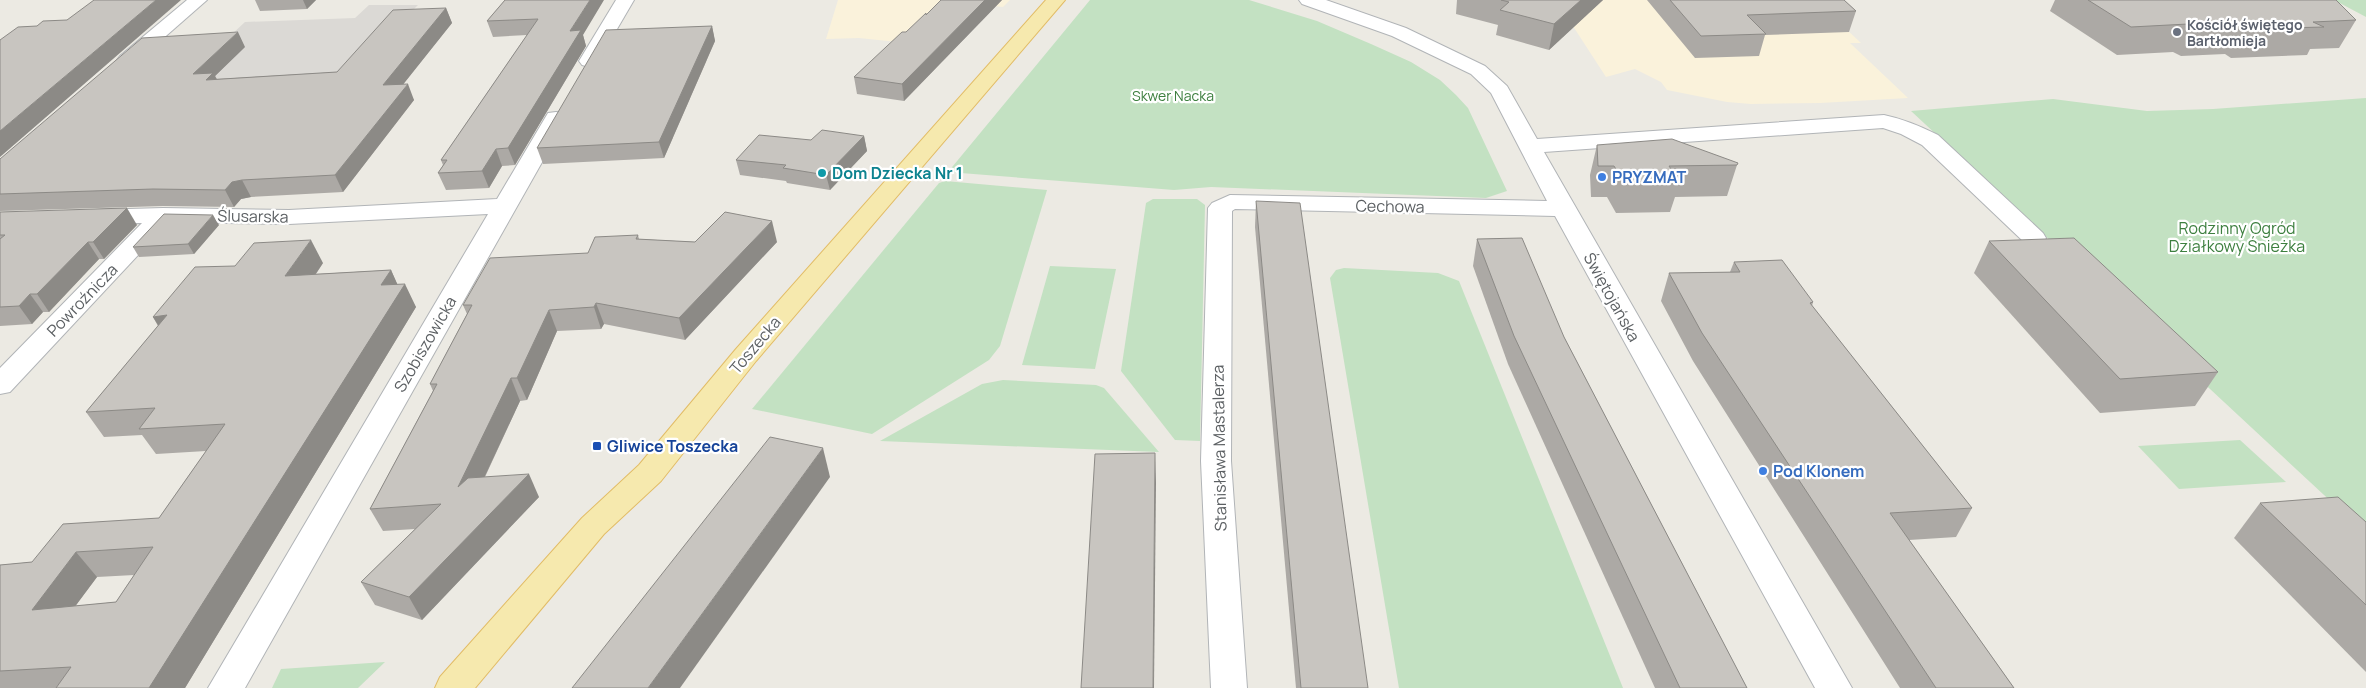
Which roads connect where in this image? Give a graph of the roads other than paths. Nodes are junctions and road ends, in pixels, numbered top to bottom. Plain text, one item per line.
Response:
1 (198, 0) edge
2 (625, 0) edge
3 (1056, 0) edge
4 (1308, 0) edge
5 (116, 70) edge
6 (1530, 146) junction
7 (505, 206) junction
8 (1220, 208) joint
9 (1563, 209) junction
10 (164, 215) junction
11 (67, 218) edge
12 (2034, 238) edge
13 (0, 385) edge
14 (226, 688) edge
15 (453, 688) edge
16 (1229, 688) edge
17 (1834, 688) edge

1 - 5 street
2 - 7 street, Szobiszowicka
3 - 15 main road, Toszecka
4 - 6 street, Świętojańska
6 - 9 street, Świętojańska
6 - 12 street
7 - 10 street, Ślusarska
7 - 14 street, Szobiszowicka
8 - 9 street, Cechowa
8 - 16 street, Stanisława Mastalerza
9 - 17 street, Świętojańska
10 - 11 street, Ślusarska
10 - 13 street, Powroźnicza

